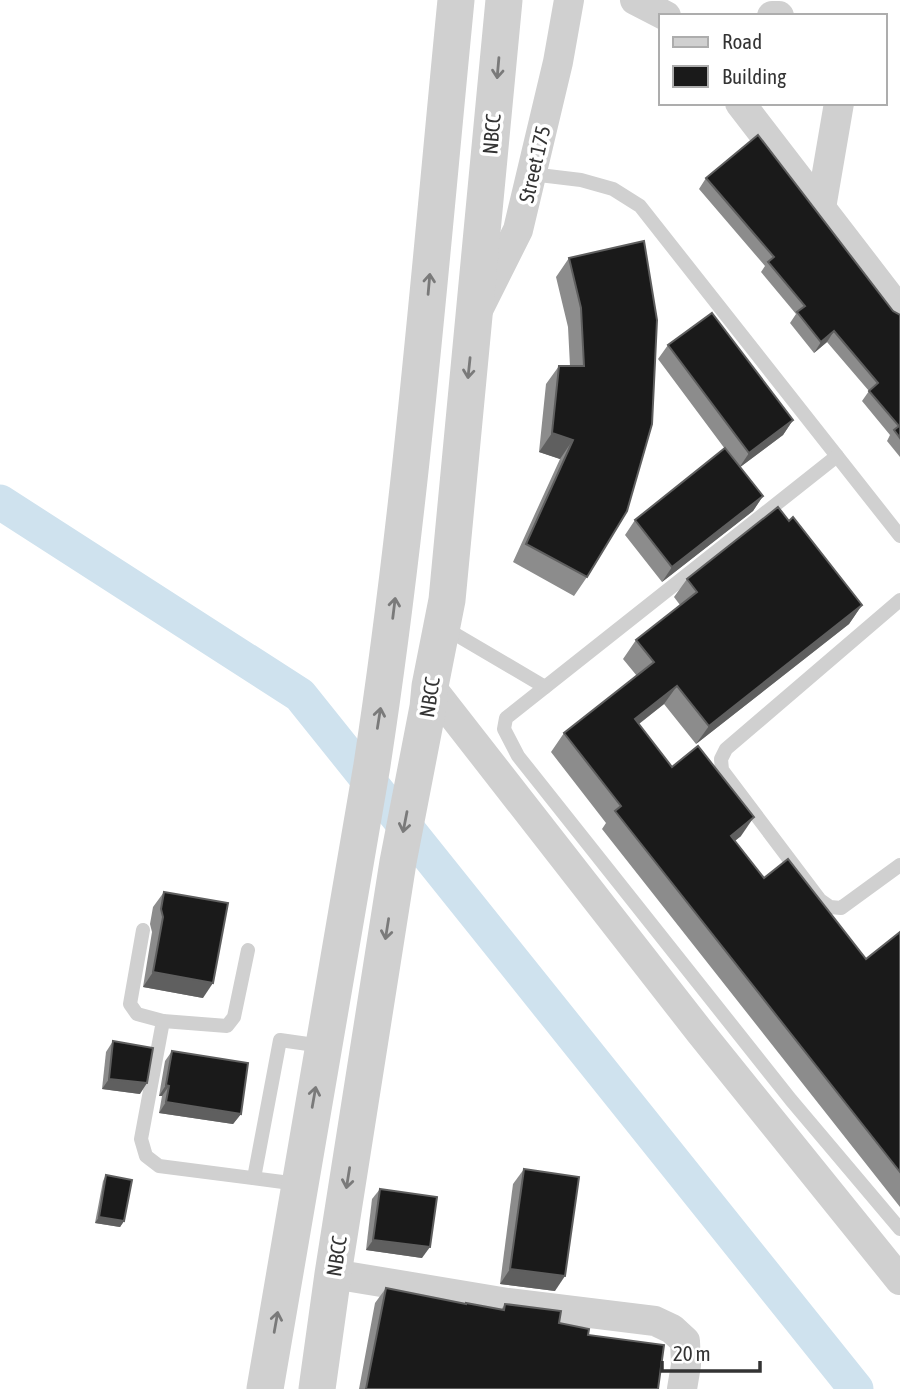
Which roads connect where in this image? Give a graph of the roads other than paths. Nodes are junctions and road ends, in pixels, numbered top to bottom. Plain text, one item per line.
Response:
1 (456, 0) edge
2 (504, 0) edge
3 (569, 0) edge
4 (635, 0) edge
5 (662, 14) edge
6 (742, 105) edge
7 (839, 105) edge
8 (531, 174) junction
9 (821, 208) junction
10 (900, 311) edge
11 (474, 319) junction
12 (837, 456) junction
13 (900, 536) edge
14 (900, 600) edge
15 (442, 626) junction
16 (545, 687) junction
17 (429, 697) junction
18 (372, 765) junction
19 (413, 783) junction
20 (900, 865) edge
21 (143, 930) dead end
22 (248, 950) dead end
23 (163, 1021) junction
24 (323, 1046) junction
25 (254, 1178) junction
26 (300, 1184) junction
27 (900, 1229) edge
28 (333, 1274) junction
29 (900, 1280) edge
30 (265, 1389) edge
31 (317, 1389) edge
32 (682, 1389) edge

18 -> 1 street
2 -> 11 street, NBCC
3 - 8 street, Street 175
4 - 5 street
6 - 9 street
7 - 9 street
8 - 11 street, Street 175
8 - 12 lane
9 - 10 street
11 -> 15 street, NBCC
12 - 13 lane
12 - 16 lane
14 - 20 lane
15 - 16 lane
15 - 17 street, NBCC
16 - 27 lane
17 - 19 street, NBCC
17 - 29 street
18 - 19 street
18 - 24 street
19 -> 28 street, NBCC
21 - 23 lane
22 - 23 lane
23 - 25 lane
24 - 25 lane
26 -> 24 street
25 - 26 lane
30 -> 26 street
28 - 31 street, NBCC
28 - 32 street

